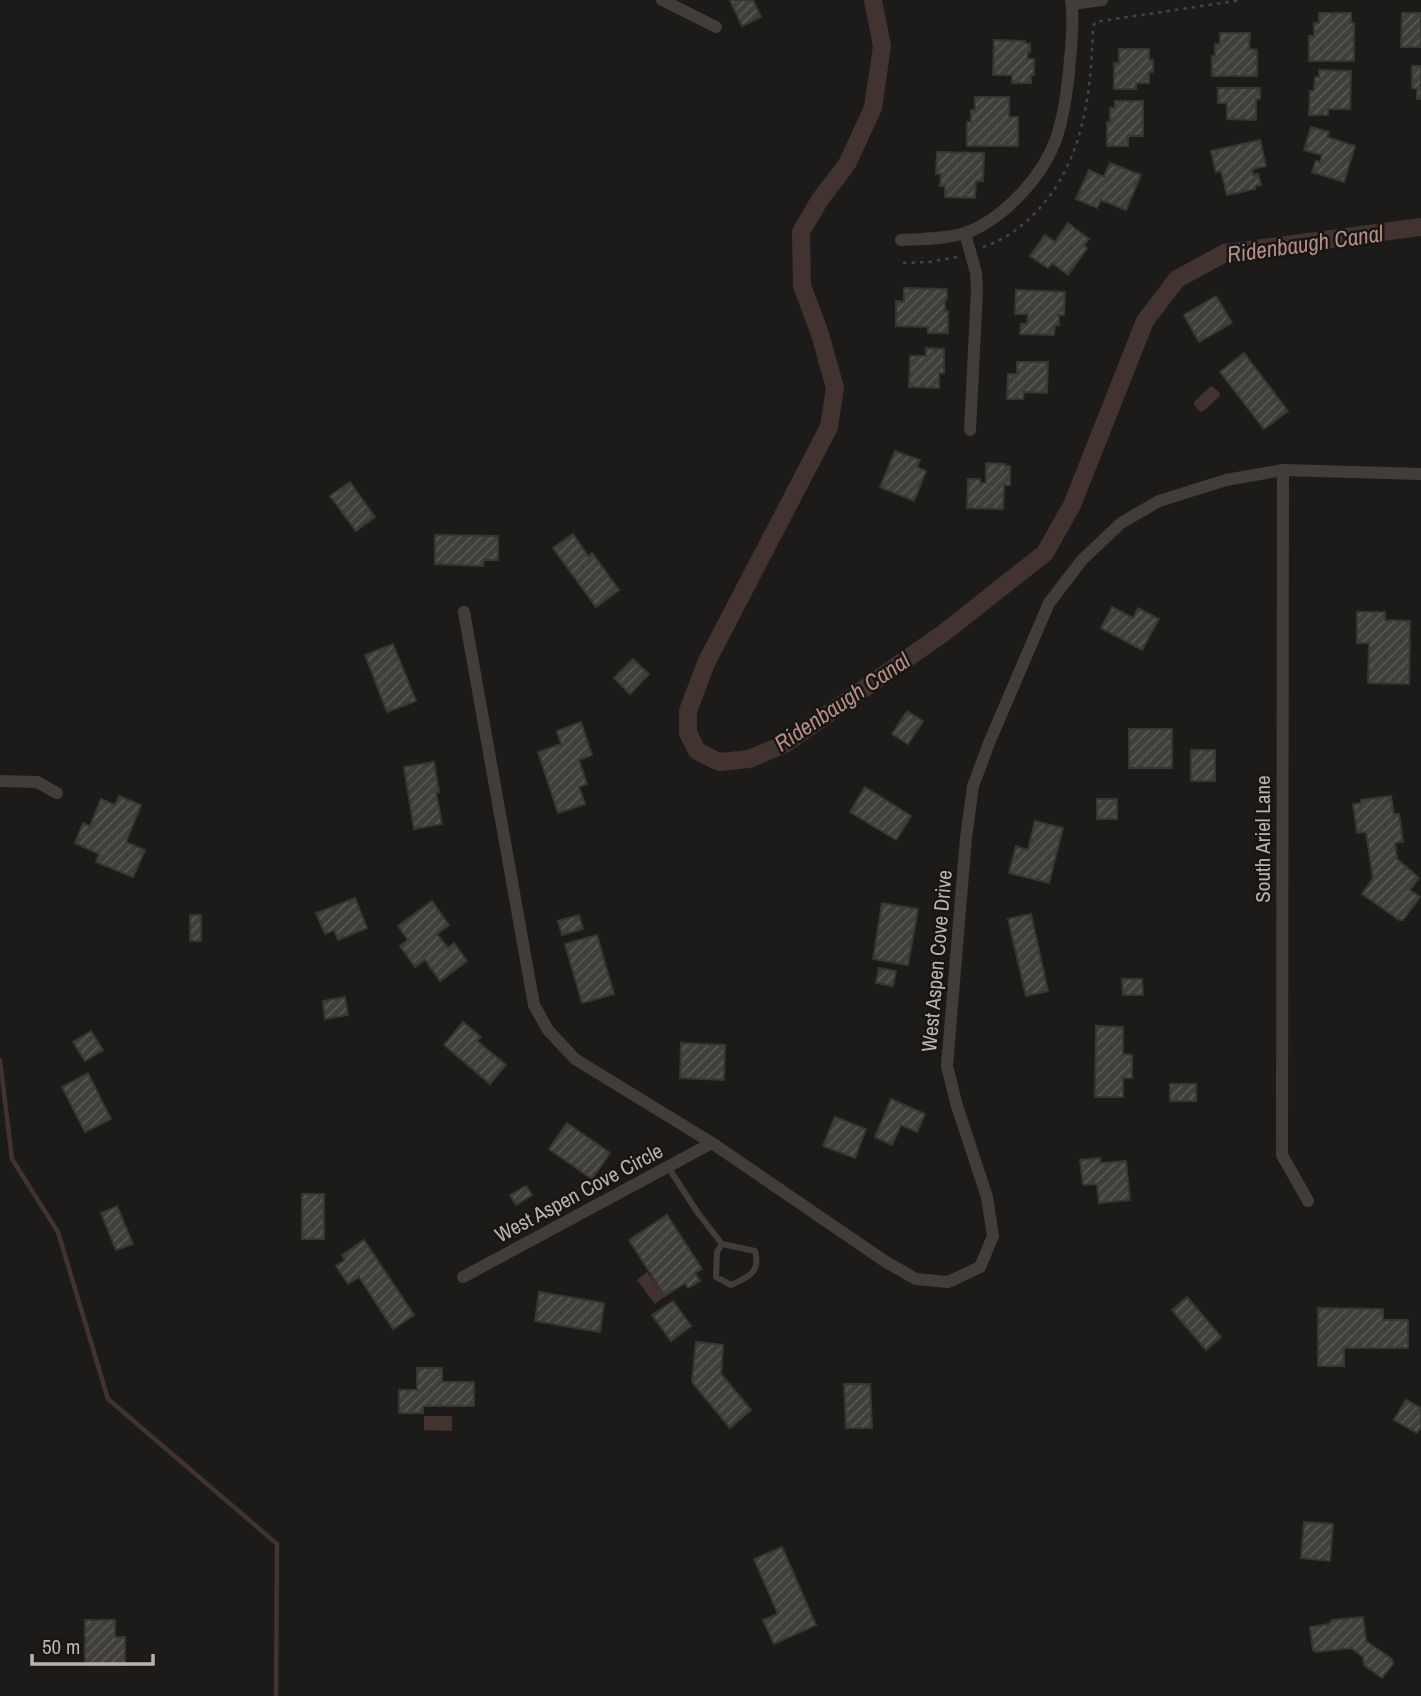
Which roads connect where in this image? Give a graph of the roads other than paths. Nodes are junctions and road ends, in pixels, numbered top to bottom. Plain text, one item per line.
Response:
1 (662, 0) edge
2 (1102, 0) edge
3 (1071, 2) edge
4 (716, 27) dead end
5 (965, 233) junction
6 (901, 240) dead end
7 (970, 429) dead end
8 (1283, 470) junction
9 (1421, 474) edge
10 (464, 612) dead end
11 (0, 781) edge
12 (57, 793) dead end
13 (712, 1143) junction
14 (668, 1167) junction
15 (1308, 1201) dead end
16 (722, 1244) junction
17 (463, 1277) dead end

1 - 4 street
2 - 3 street
3 - 5 street
5 - 6 street
5 - 7 street
8 - 9 street, West Aspen Cove Drive
8 - 13 street, West Aspen Cove Drive
8 - 15 street, South Ariel Lane
10 - 13 street, West Aspen Cove Drive
11 - 12 street
13 - 14 street, West Aspen Cove Circle
14 - 16 lane
14 - 17 street, West Aspen Cove Circle
16 - 16 lane

